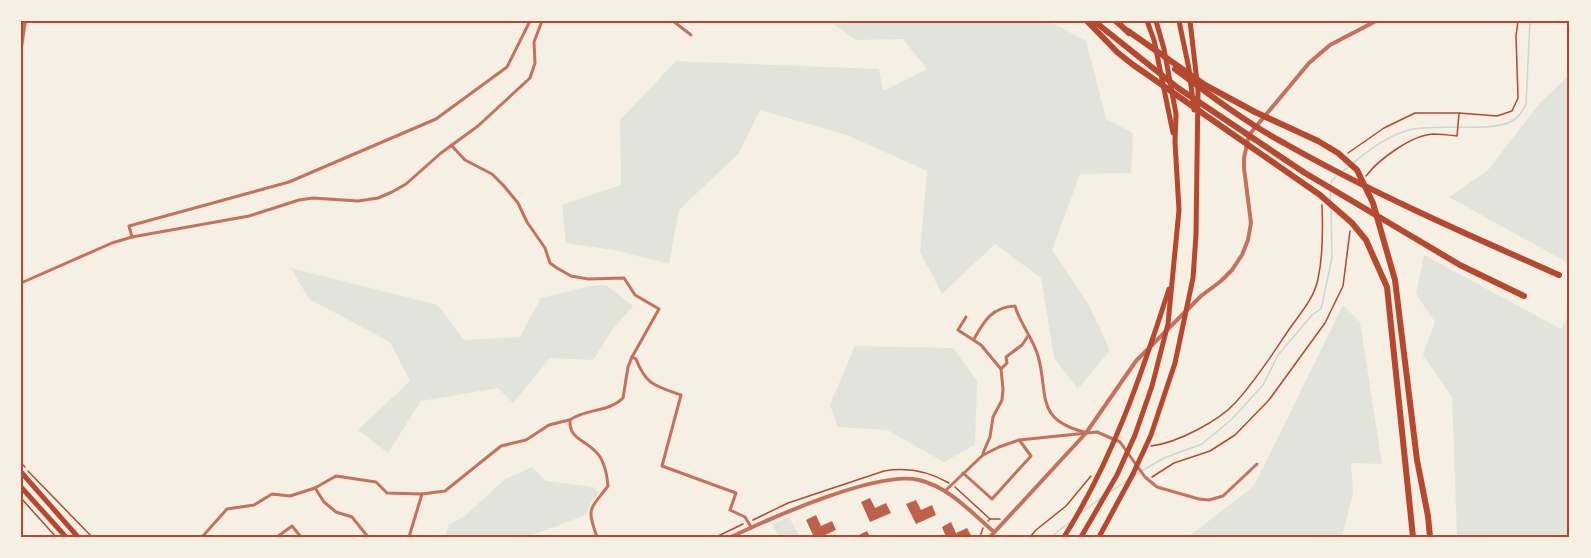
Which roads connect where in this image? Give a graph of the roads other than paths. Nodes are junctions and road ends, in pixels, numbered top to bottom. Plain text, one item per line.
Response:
1 (25, 21) edge
2 (530, 21) edge
3 (542, 21) edge
4 (673, 21) edge
5 (1087, 21) edge
6 (1094, 21) edge
7 (1116, 21) edge
8 (1147, 21) edge
9 (1156, 21) edge
10 (1179, 21) edge
11 (1190, 21) edge
12 (1376, 21) edge
13 (1128, 32) junction
14 (691, 35) dead end
15 (21, 47) edge
16 (1197, 138) junction
17 (1175, 142) junction
18 (451, 145) junction
19 (132, 237) junction
20 (1559, 275) dead end
21 (1174, 276) junction
22 (21, 283) edge
23 (1524, 296) dead end
24 (966, 317) dead end
25 (1028, 336) junction
26 (974, 339) junction
27 (632, 357) junction
28 (1001, 369) junction
29 (570, 420) junction
30 (1086, 433) junction
31 (1019, 440) junction
32 (983, 455) junction
33 (1257, 464) dead end
34 (21, 472) edge
35 (963, 473) junction
36 (21, 487) edge
37 (315, 488) junction
38 (945, 491) junction
39 (422, 494) junction
40 (752, 527) junction
41 (994, 532) junction
42 (66, 537) edge
43 (78, 537) edge
44 (202, 537) edge
45 (277, 537) edge
46 (301, 537) edge
47 (368, 537) edge
48 (409, 537) edge
49 (597, 537) edge
50 (731, 537) edge
51 (990, 537) edge
52 (1064, 537) edge
53 (1081, 537) edge
54 (1099, 537) edge
55 (1413, 537) edge
56 (1430, 537) edge

1 - 15 street
2 - 19 street
3 - 18 street
4 - 14 street
5 - 55 highway
6 - 23 highway
7 - 13 highway
8 - 17 main road
9 - 17 main road
10 - 16 main road
11 - 16 main road
12 - 30 street
13 - 20 highway
13 - 56 highway
16 - 54 main road
17 - 21 main road
18 - 19 street
18 - 27 street
19 - 22 street
21 - 52 main road
21 - 53 main road
24 - 26 street
25 - 26 street
25 - 28 street
25 - 30 street
26 - 28 street
27 - 29 street
27 - 40 street
28 - 32 street
29 - 39 street
29 - 49 street
30 - 31 street
30 - 33 street
30 - 41 street
31 - 32 street
31 - 35 street
32 - 35 street
34 - 43 main road
35 - 38 street
36 - 42 main road
37 - 39 street
37 - 44 street
37 - 47 street
38 - 40 street
38 - 41 street
39 - 48 street
40 - 50 street
41 - 51 street
45 - 46 street

